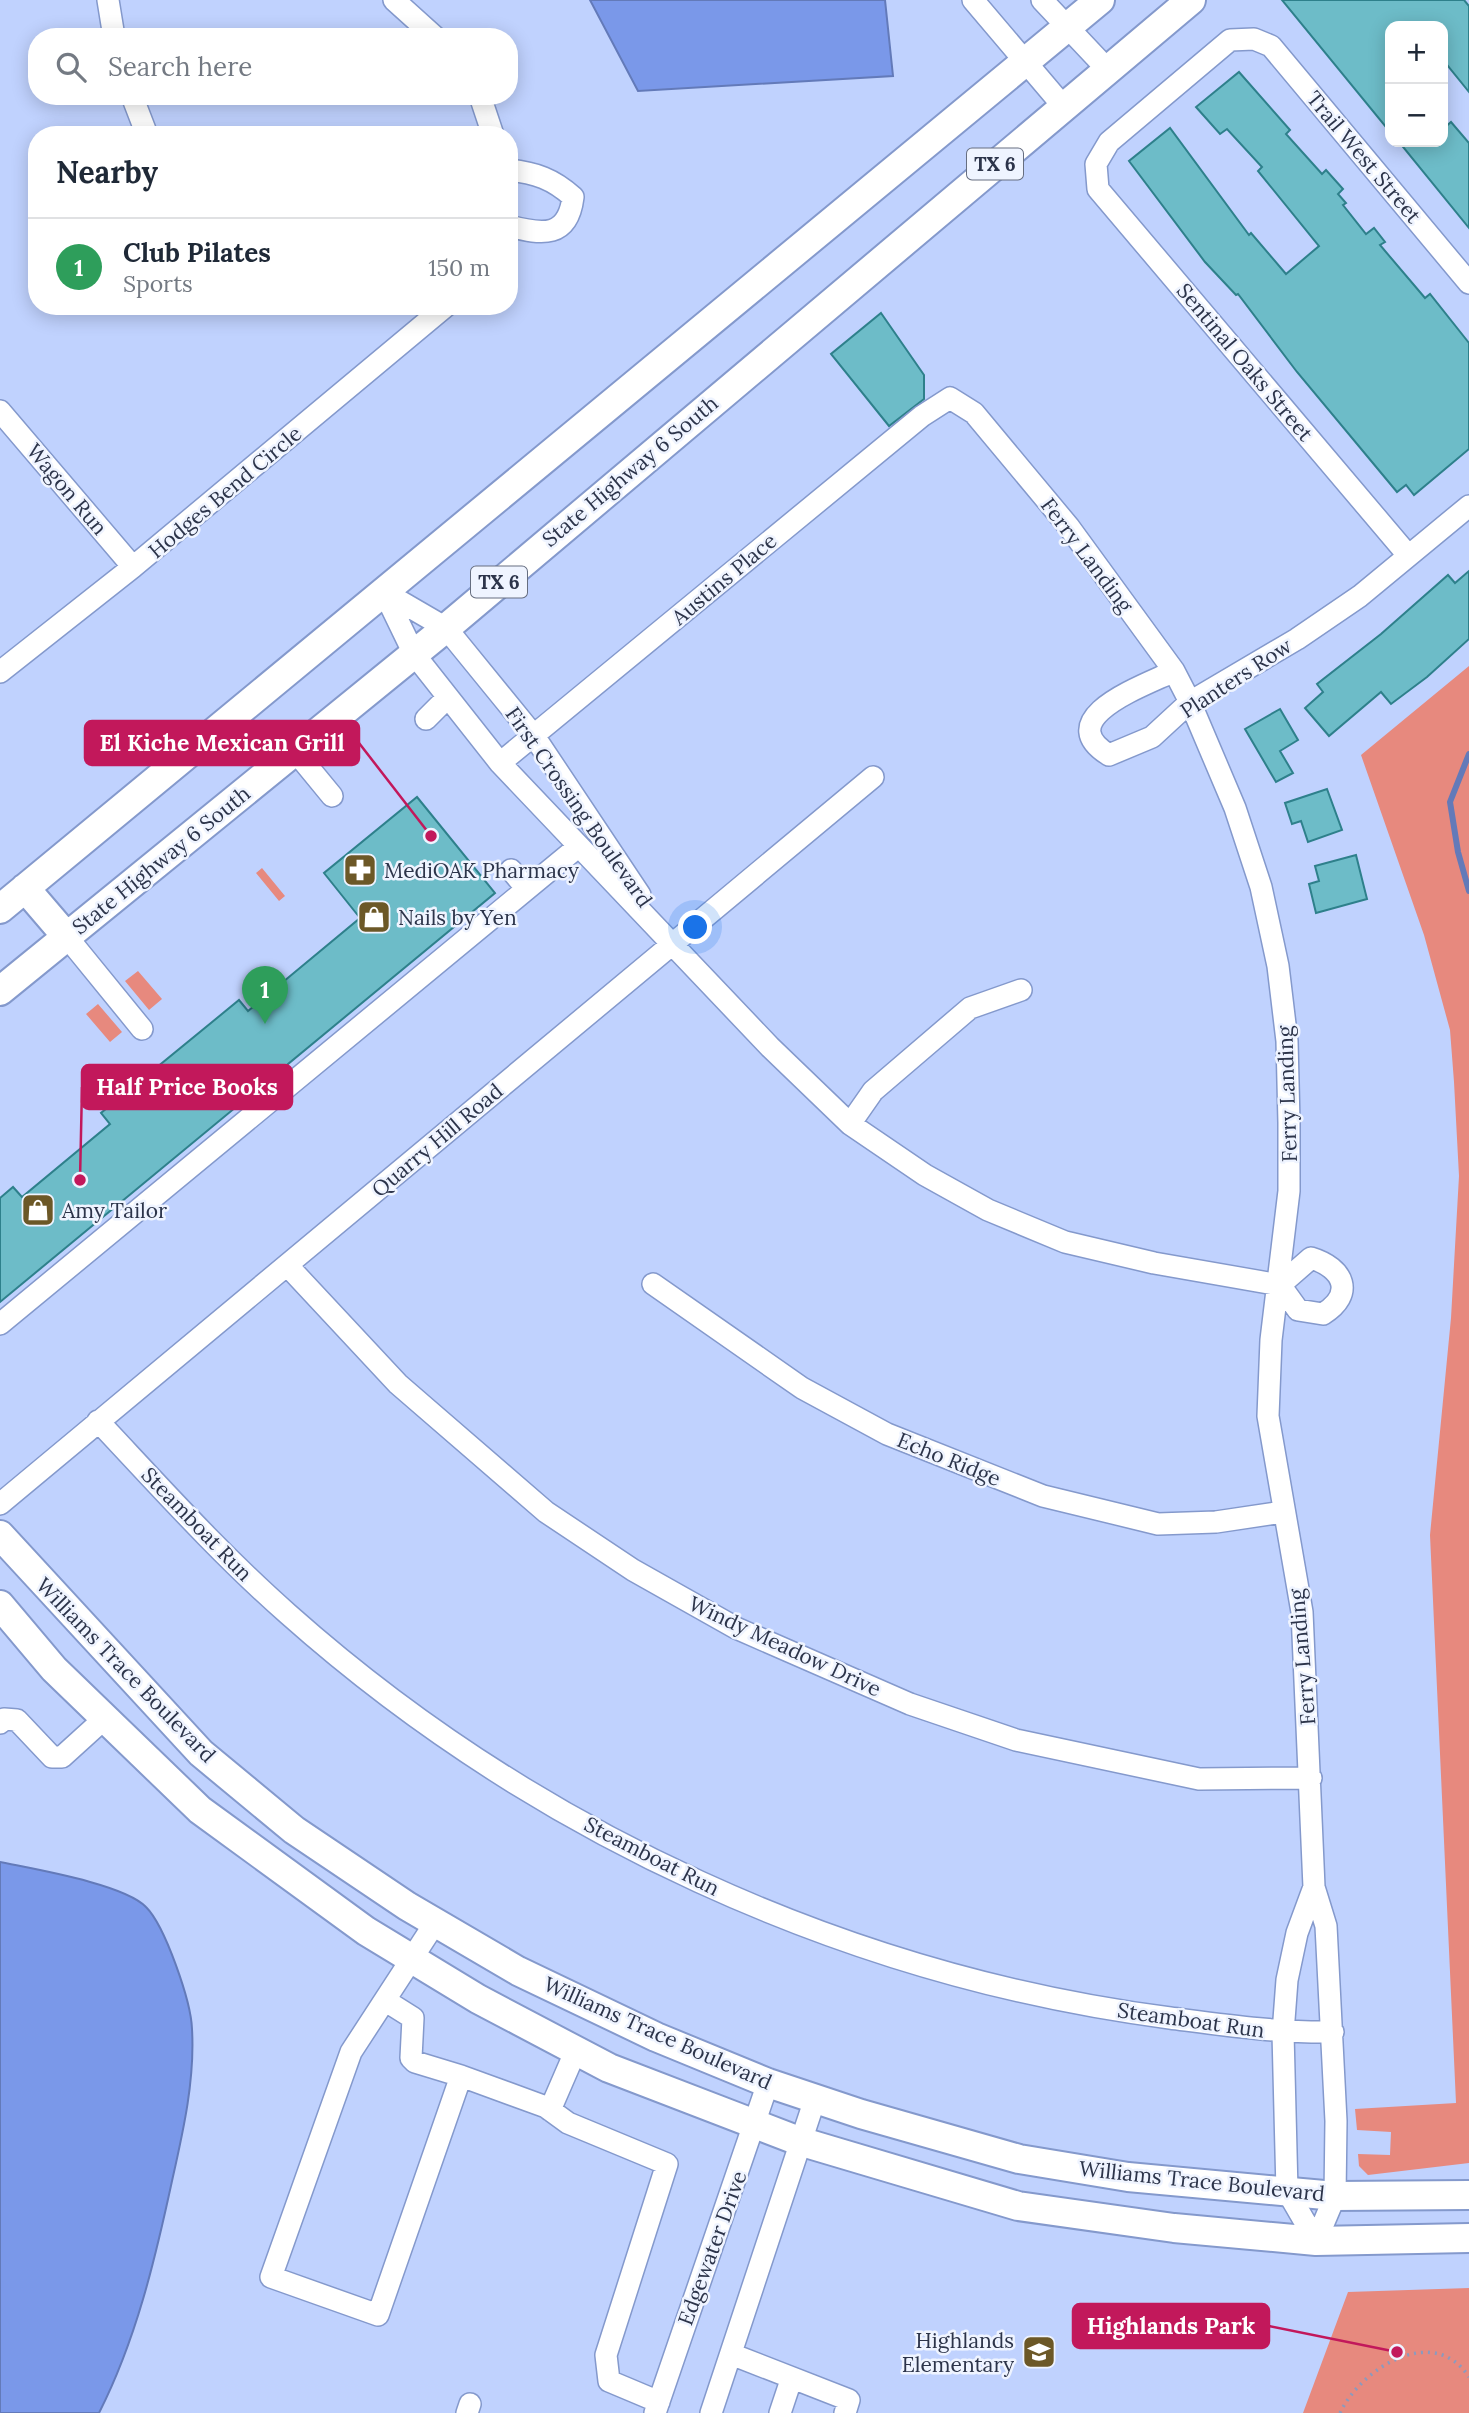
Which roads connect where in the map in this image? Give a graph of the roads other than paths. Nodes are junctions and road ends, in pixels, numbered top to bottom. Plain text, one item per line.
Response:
1 (108, 0) edge
2 (394, 0) edge
3 (973, 0) edge
4 (1042, 0) edge
5 (1100, 0) edge
6 (1191, 0) edge
7 (1067, 27) junction
8 (113, 28) edge
9 (425, 28) edge
10 (1254, 39) joint
11 (1026, 61) junction
12 (1107, 69) junction
13 (135, 105) edge
14 (483, 105) edge
15 (1063, 106) junction
16 (144, 126) edge
17 (490, 126) edge
18 (518, 171) edge
19 (518, 229) edge
20 (1469, 283) edge
21 (435, 315) edge
22 (950, 398) joint
23 (0, 411) edge
24 (1469, 506) edge
25 (1407, 554) junction
26 (133, 567) junction
27 (384, 592) junction
28 (446, 628) junction
29 (414, 654) junction
30 (1174, 671) junction
31 (0, 672) edge
32 (448, 698) junction
33 (1191, 702) junction
34 (426, 719) dead end
35 (534, 736) junction
36 (295, 751) junction
37 (500, 763) junction
38 (873, 777) dead end
39 (332, 796) dead end
40 (579, 846) junction
41 (511, 870) dead end
42 (25, 888) junction
43 (527, 889) junction
44 (0, 909) edge
45 (67, 937) junction
46 (673, 944) junction
47 (1021, 990) dead end
48 (0, 991) edge
49 (142, 1029) dead end
50 (850, 1124) junction
51 (287, 1265) junction
52 (653, 1284) dead end
53 (1280, 1285) junction
54 (0, 1324) edge
55 (98, 1421) junction
56 (0, 1504) edge
57 (1283, 1512) junction
58 (0, 1535) edge
59 (4, 1617) edge
60 (105, 1718) junction
61 (0, 1723) edge
62 (1311, 1778) junction
63 (1314, 1887) junction
64 (435, 1923) junction
65 (413, 1959) junction
66 (386, 2001) junction
67 (1283, 2032) junction
68 (1333, 2032) junction
69 (576, 2050) junction
70 (461, 2076) junction
71 (768, 2083) junction
72 (815, 2099) junction
73 (551, 2110) junction
74 (754, 2124) junction
75 (799, 2141) junction
76 (1287, 2192) junction
77 (1469, 2195) edge
78 (1335, 2196) junction
79 (1469, 2238) edge
80 (1316, 2241) junction
81 (731, 2354) junction
82 (791, 2380) junction
83 (657, 2408) edge
84 (712, 2413) edge
85 (780, 2413) edge
86 (845, 2413) edge

1 - 8 street
2 - 9 street
3 - 11 street
4 - 7 street
5 - 7 main road, TX 6
6 - 12 main road, State Highway 6 South / TX 6
7 - 11 main road, TX 6
7 - 12 street
10 - 20 street, Trail West Street
10 - 25 street, Sentinal Oaks Street
11 - 15 street
11 - 27 main road, TX 6
12 - 15 main road, State Highway 6 South / TX 6
13 - 16 street
14 - 17 street
15 - 28 main road, State Highway 6 South / TX 6
18 - 19 street
21 - 26 street, Hodges Bend Circle
22 - 30 street, Ferry Landing
22 - 35 street, Austins Place
23 - 26 street, Wagon Run
24 - 25 street, Planters Row
25 - 33 street, Planters Row
26 - 31 street, Hodges Bend Circle
27 - 28 street, First Crossing Boulevard
27 - 29 street, First Crossing Boulevard
27 - 42 main road, TX 6
28 - 29 main road, State Highway 6 South / TX 6
28 - 35 street, First Crossing Boulevard
29 - 32 street, First Crossing Boulevard
29 - 36 main road, State Highway 6 South / TX 6
30 - 33 street, Ferry Landing
30 - 33 street, Planters Row
32 - 34 street
32 - 37 street, First Crossing Boulevard
33 - 53 street, Ferry Landing
35 - 37 street, Austins Place
35 - 46 street, First Crossing Boulevard
36 - 39 street
36 - 45 main road, State Highway 6 South / TX 6
37 - 40 street, First Crossing Boulevard
38 - 46 street, Quarry Hill Road
40 - 43 street
40 - 46 street, First Crossing Boulevard
41 - 43 street
42 - 44 main road, TX 6
42 - 45 main road
43 - 54 street
45 - 48 main road, State Highway 6 South / TX 6
45 - 49 street
46 - 50 street, First Crossing Boulevard
46 - 51 street, Quarry Hill Road
47 - 50 street
50 - 53 street, First Crossing Boulevard
51 - 55 street, Quarry Hill Road
51 - 62 street, Windy Meadow Drive
52 - 57 street, Echo Ridge
53 - 57 street, Ferry Landing
55 - 56 street, Quarry Hill Road
55 - 67 street, Steamboat Run
57 - 62 street, Ferry Landing
58 - 64 main road, Williams Trace Boulevard
59 - 60 main road, Williams Trace Boulevard
60 - 61 street
60 - 65 main road, Williams Trace Boulevard
62 - 63 street, Ferry Landing
63 - 67 street, Ferry Landing
63 - 68 street, Ferry Landing
64 - 65 street
64 - 71 main road, Williams Trace Boulevard
65 - 66 street
65 - 69 main road, Williams Trace Boulevard
66 - 70 street
66 - 70 street
67 - 68 street, Steamboat Run
67 - 76 street, Ferry Landing
68 - 78 street, Ferry Landing
69 - 73 street
69 - 74 main road, Williams Trace Boulevard
70 - 73 street
71 - 72 main road, Williams Trace Boulevard
71 - 74 street, Edgewater Drive
72 - 75 street
72 - 76 main road, Williams Trace Boulevard
73 - 83 street
74 - 75 main road, Williams Trace Boulevard
74 - 83 street, Edgewater Drive
75 - 80 main road, Williams Trace Boulevard
75 - 81 street
76 - 78 main road, Williams Trace Boulevard
76 - 80 street, Ferry Landing
77 - 78 main road, Williams Trace Boulevard
78 - 80 street, Ferry Landing
79 - 80 main road, Williams Trace Boulevard
81 - 82 street
81 - 84 street
82 - 85 street
82 - 86 street

